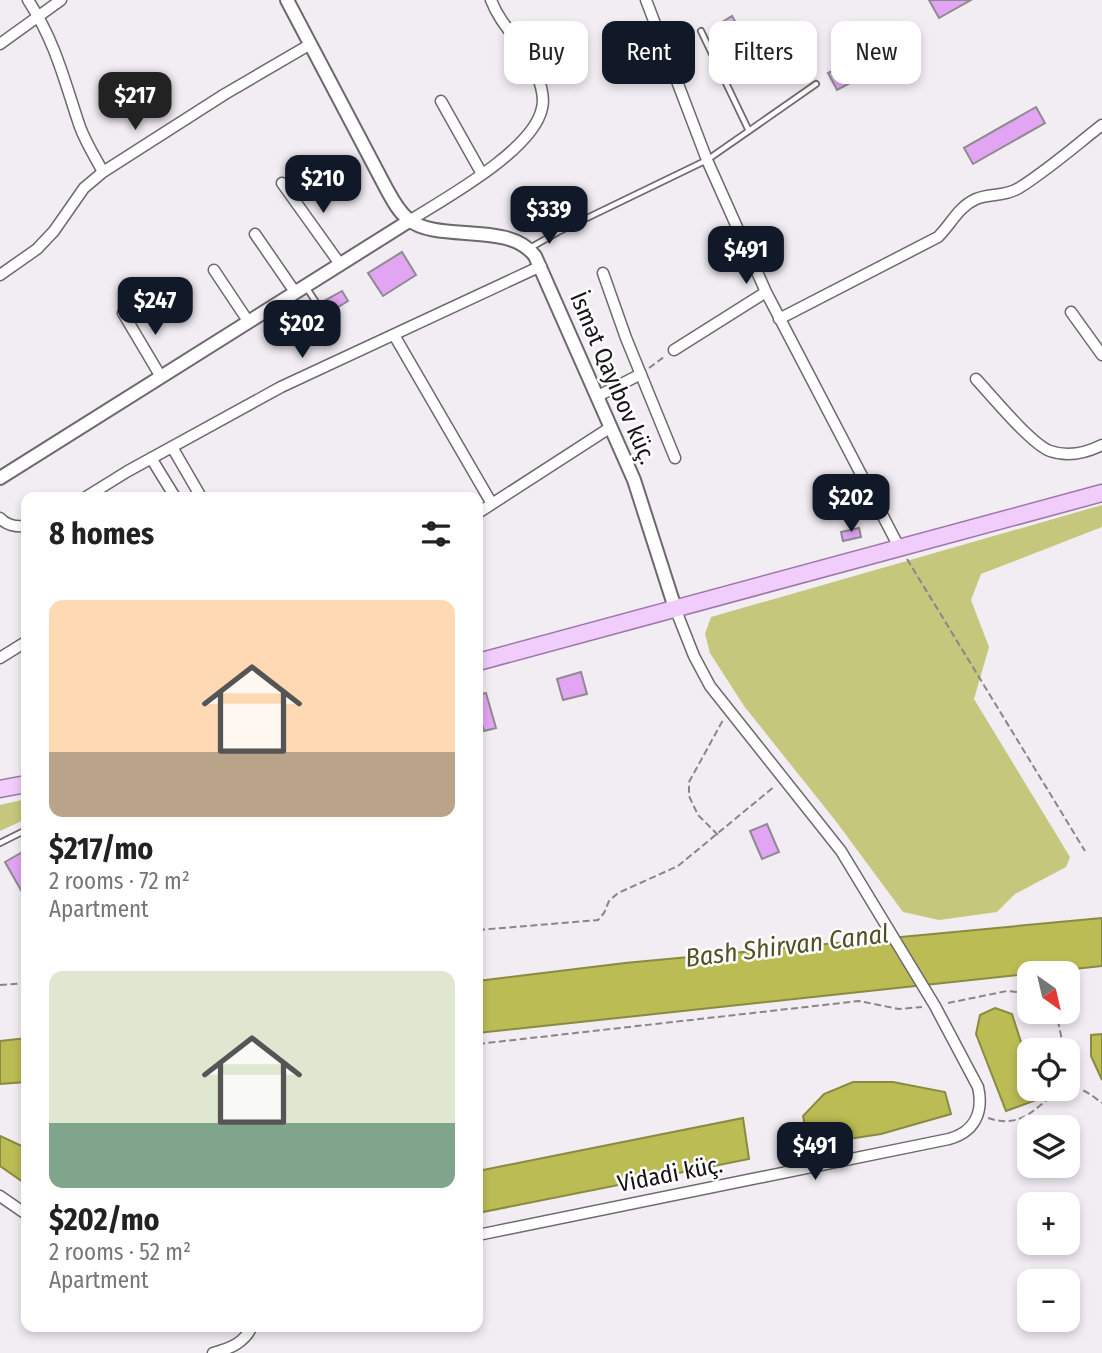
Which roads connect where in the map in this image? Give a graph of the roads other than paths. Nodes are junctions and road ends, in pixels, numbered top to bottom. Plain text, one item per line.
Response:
1 (28, 0) edge
2 (61, 0) edge
3 (287, 0) edge
4 (491, 0) edge
5 (646, 0) edge
6 (39, 16) junction
7 (701, 31) dead end
8 (0, 44) edge
9 (309, 45) junction
10 (816, 84) dead end
11 (441, 101) dead end
12 (1102, 125) edge
13 (749, 131) junction
14 (707, 160) junction
15 (103, 172) junction
16 (482, 174) junction
17 (282, 183) dead end
18 (409, 221) junction
19 (256, 234) dead end
20 (530, 248) junction
21 (340, 264) junction
22 (541, 265) junction
23 (214, 270) dead end
24 (603, 274) dead end
25 (0, 275) edge
26 (300, 289) junction
27 (765, 292) junction
28 (1071, 312) dead end
29 (123, 313) dead end
30 (327, 319) dead end
31 (779, 319) junction
32 (248, 321) junction
33 (394, 335) junction
34 (674, 350) road end
35 (1102, 355) edge
36 (640, 374) junction
37 (161, 377) junction
38 (976, 379) dead end
39 (598, 397) junction
40 (611, 427) junction
41 (1102, 445) edge
42 (172, 447) junction
43 (151, 458) junction
44 (675, 458) dead end
45 (1, 475) edge
46 (94, 492) edge
47 (172, 492) edge
48 (198, 492) edge
49 (1102, 493) edge
50 (492, 504) junction
51 (483, 510) edge
52 (0, 518) edge
53 (21, 526) edge
54 (899, 547) junction
55 (675, 608) junction
56 (21, 645) edge
57 (0, 658) edge
58 (483, 661) edge
59 (21, 785) edge
60 (0, 789) edge
61 (21, 832) edge
62 (0, 843) edge
63 (0, 1196) edge
64 (21, 1211) edge
65 (483, 1234) edge
66 (250, 1332) edge
67 (213, 1353) edge

1 - 6 street
2 - 6 street
3 - 9 street
4 - 16 street
5 - 14 street
6 - 8 street
6 - 15 street
7 - 13 lane
9 - 15 street
9 - 18 street
10 - 13 lane
11 - 16 street
12 - 31 street
13 - 14 lane
14 - 20 lane
14 - 27 street
15 - 25 street
16 - 18 street
17 - 21 street
18 - 20 street
18 - 21 street
19 - 26 street
20 - 22 street, İsmət Qayıbov küç.
21 - 26 street
22 - 33 street
22 - 39 street, İsmət Qayıbov küç.
23 - 32 street
24 - 36 street
26 - 30 lane
26 - 32 street
27 - 31 street
27 - 34 street
28 - 35 street
29 - 37 street
31 - 54 street
32 - 37 street
33 - 42 street
33 - 50 street
36 - 39 street
36 - 44 street
37 - 45 street
38 - 41 street
39 - 40 street, İsmət Qayıbov küç.
40 - 50 street
40 - 55 street, İsmət Qayıbov küç.
42 - 43 street
42 - 48 street
43 - 46 street
43 - 47 street
49 - 54 main road
50 - 51 street
52 - 53 street
54 - 55 main road
55 - 58 main road
55 - 65 street, Vidadi küç.
56 - 57 street
59 - 60 main road
61 - 62 lane
63 - 64 street
66 - 67 street

